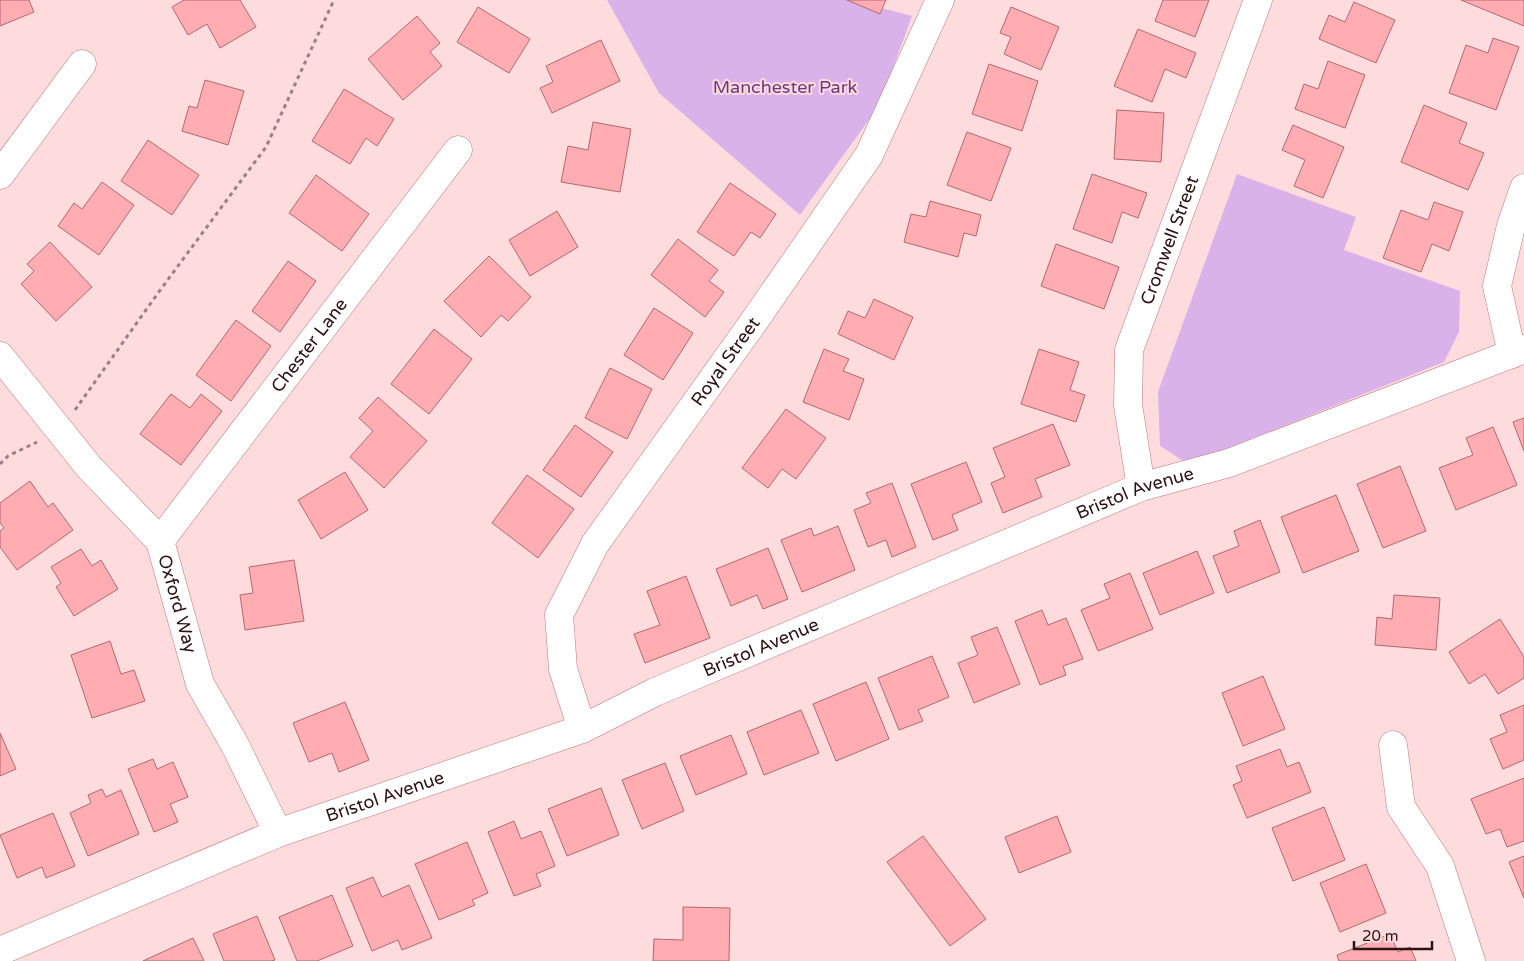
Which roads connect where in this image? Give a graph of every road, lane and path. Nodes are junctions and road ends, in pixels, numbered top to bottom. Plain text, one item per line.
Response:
1 (334, 0) edge
2 (940, 0) edge
3 (1258, 0) edge
4 (82, 64) dead end
5 (458, 150) dead end
6 (0, 175) edge
7 (1524, 188) edge
8 (1518, 352) edge
9 (0, 356) edge
10 (82, 402) dead end
11 (1142, 487) junction
12 (160, 541) junction
13 (582, 729) junction
14 (1393, 745) dead end
15 (278, 833) junction
16 (0, 951) edge
17 (1471, 961) edge

1 - 10 path
2 - 13 street, Royal Street
3 - 11 street, Cromwell Street
4 - 6 street
5 - 12 street, Chester Lane
7 - 8 street
8 - 11 street, Bristol Avenue
9 - 12 street, Oxford Way
11 - 13 street, Bristol Avenue
12 - 15 street, Oxford Way
13 - 15 street, Bristol Avenue
14 - 17 street
15 - 16 street, Bristol Avenue

